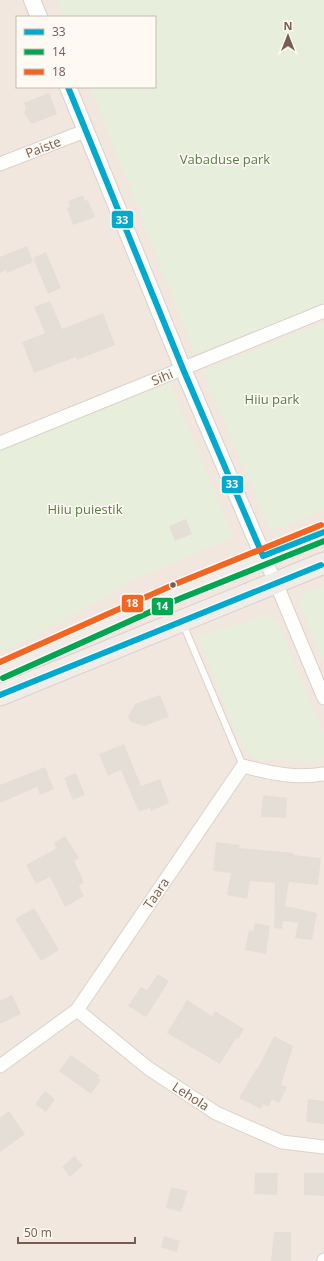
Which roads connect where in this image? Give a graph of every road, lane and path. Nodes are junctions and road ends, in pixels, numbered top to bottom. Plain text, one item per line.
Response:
1 (32, 0) edge
2 (39, 16) edge
3 (68, 88) edge
4 (85, 131) junction
5 (0, 164) edge
6 (324, 311) edge
7 (183, 369) junction
8 (0, 443) edge
9 (324, 532) edge
10 (262, 556) junction
11 (324, 563) edge
12 (276, 583) junction
13 (182, 621) junction
14 (0, 670) edge
15 (0, 695) edge
16 (324, 698) edge
17 (243, 766) junction
18 (324, 774) edge
19 (77, 1010) junction
20 (0, 1066) edge
21 (324, 1147) edge

1 - 2 street
3 - 4 street
4 - 5 street, Paiste
4 - 7 street
6 - 7 street, Sihi
7 - 8 street, Sihi
7 - 10 street
9 - 10 highway
10 - 12 street
10 - 14 highway
11 - 12 highway
12 - 13 highway
12 - 16 street
13 - 15 highway
13 - 17 lane
17 - 18 street
17 - 19 street, Taara
19 - 20 street, Taara
19 - 21 street, Lehola

